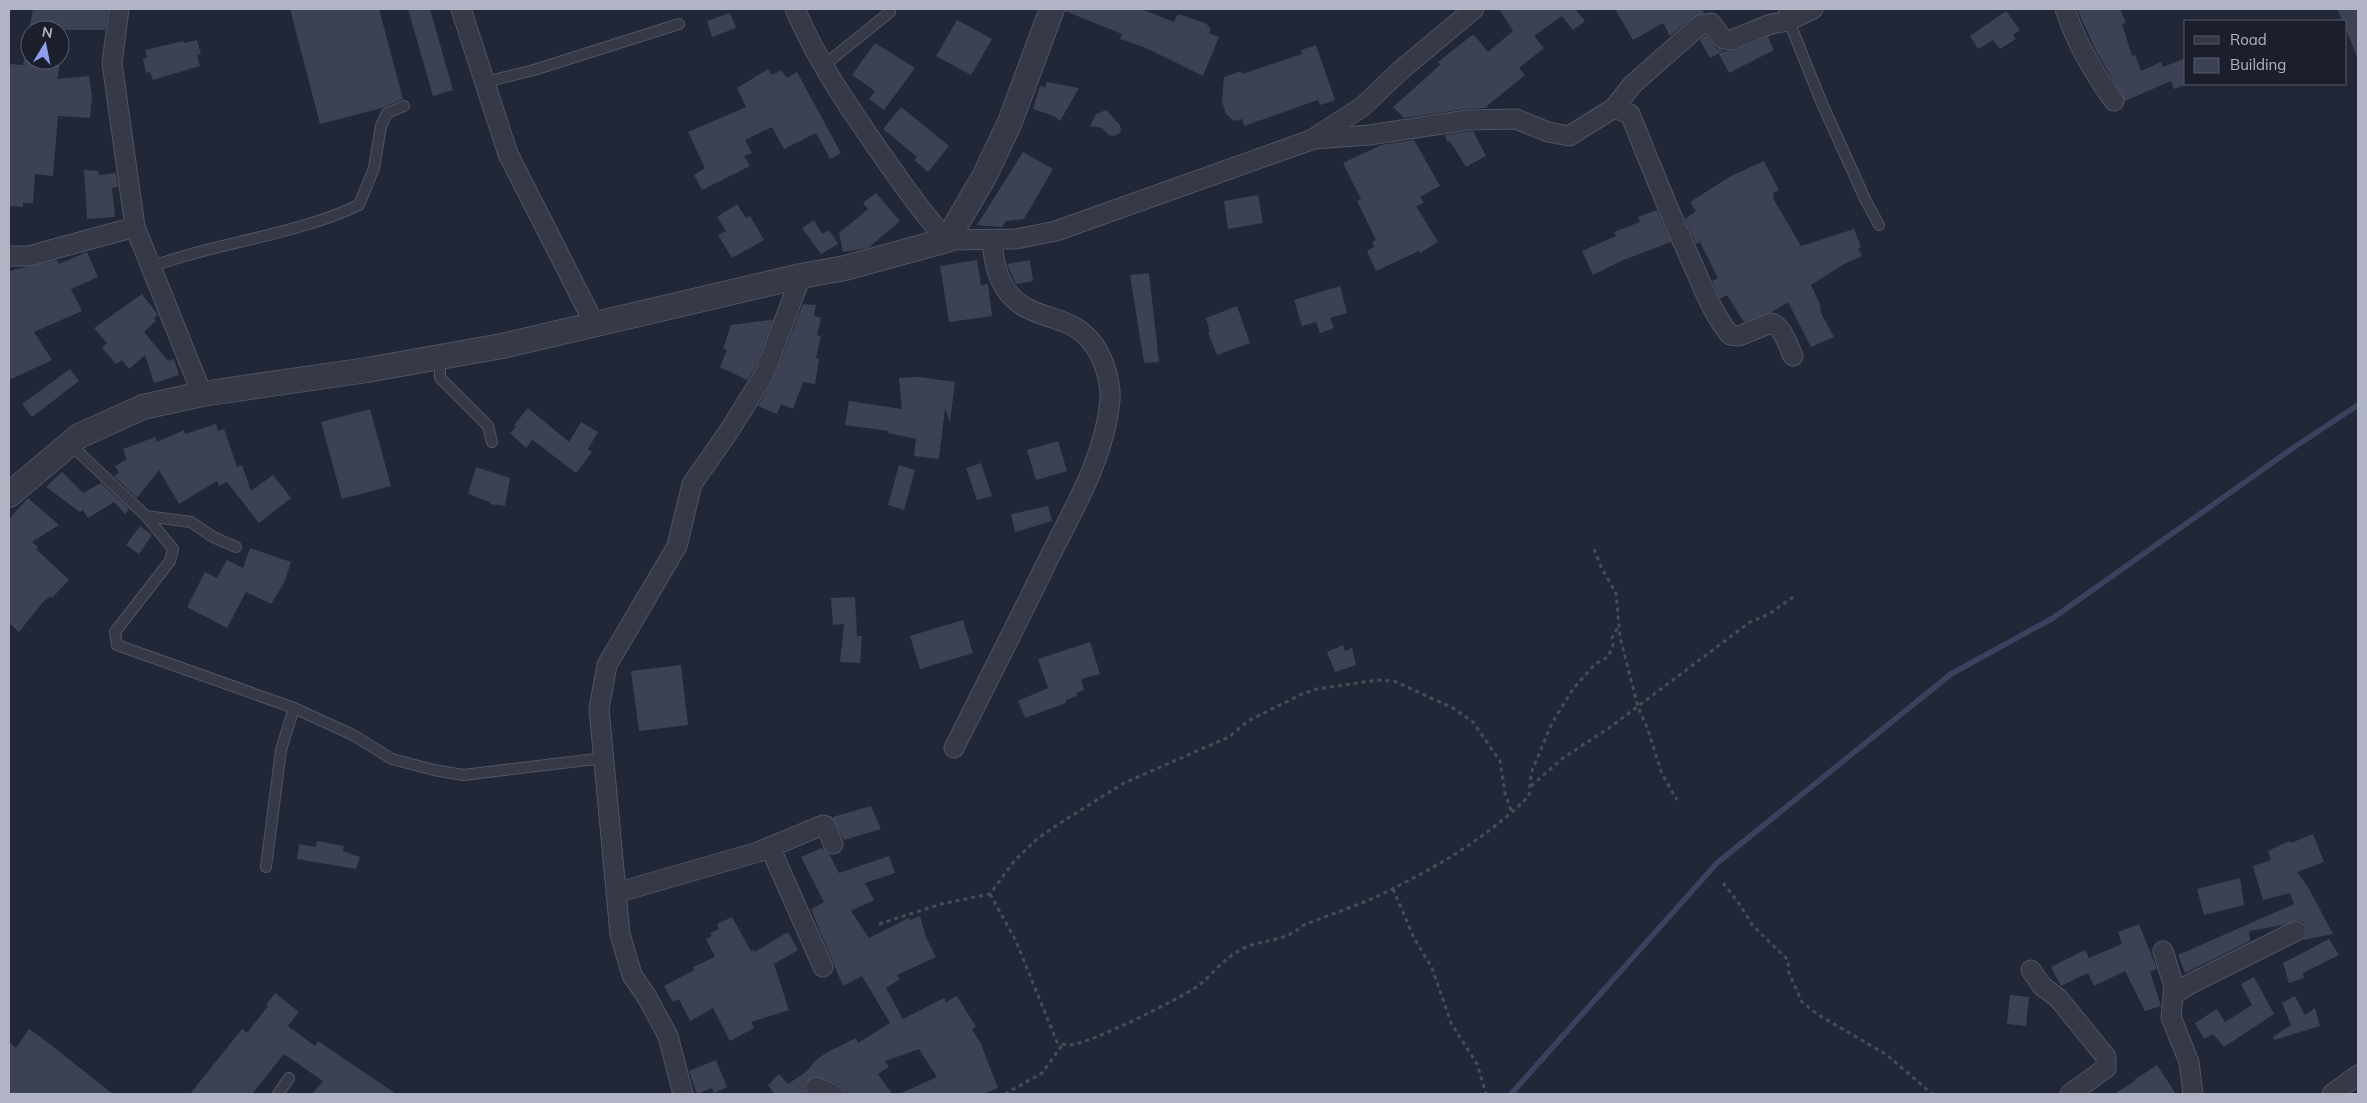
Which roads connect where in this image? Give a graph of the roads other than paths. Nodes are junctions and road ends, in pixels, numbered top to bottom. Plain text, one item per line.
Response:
1 (120, 9) edge
2 (461, 9) edge
3 (794, 9) edge
4 (1052, 9) edge
5 (1474, 9) edge
6 (1813, 9) edge
7 (2065, 9) edge
8 (890, 12) dead end
9 (1786, 15) edge
10 (679, 24) dead end
11 (823, 66) junction
12 (485, 82) junction
13 (2114, 101) dead end
14 (404, 106) dead end
15 (1614, 108) junction
16 (1311, 140) junction
17 (1880, 225) dead end
18 (135, 227) junction
19 (947, 240) junction
20 (992, 241) junction
21 (9, 256) edge
22 (150, 267) junction
23 (802, 276) junction
24 (595, 325) junction
25 (1793, 356) dead end
26 (440, 358) junction
27 (202, 394) junction
28 (492, 442) dead end
29 (70, 444) junction
30 (11, 490) edge
31 (146, 516) junction
32 (236, 547) dead end
33 (294, 708) junction
34 (954, 748) dead end
35 (604, 758) junction
36 (833, 844) dead end
37 (770, 847) junction
38 (266, 867) dead end
39 (616, 892) junction
40 (2296, 931) dead end
41 (2163, 951) dead end
42 (823, 967) dead end
43 (2031, 970) dead end
44 (2174, 994) junction
45 (2358, 1075) edge
46 (290, 1078) dead end
47 (278, 1094) edge
48 (683, 1094) edge
49 (2070, 1094) edge
50 (2193, 1094) edge
51 (2332, 1094) edge

1 - 18 street
2 - 12 street
3 - 11 street
4 - 19 street
5 - 16 street
6 - 9 street
7 - 13 street
8 - 11 lane
9 - 15 street
9 - 17 lane
10 - 12 lane
11 - 19 street
12 - 24 street
14 - 22 lane
15 - 16 street
15 - 25 street
16 - 20 street
18 - 21 street
18 - 22 street
19 - 20 street
19 - 23 street
20 - 34 street
22 - 27 street
23 - 24 street
23 - 35 street
24 - 26 street
26 - 27 street
26 - 28 lane
27 - 29 street
29 - 30 street
29 - 31 lane
31 - 32 lane
31 - 33 lane
33 - 35 lane
33 - 38 lane
35 - 39 street
36 - 37 street
37 - 39 street
37 - 42 street
39 - 48 street
40 - 44 street
41 - 44 street
43 - 49 street
44 - 50 street
45 - 51 street
46 - 47 lane

